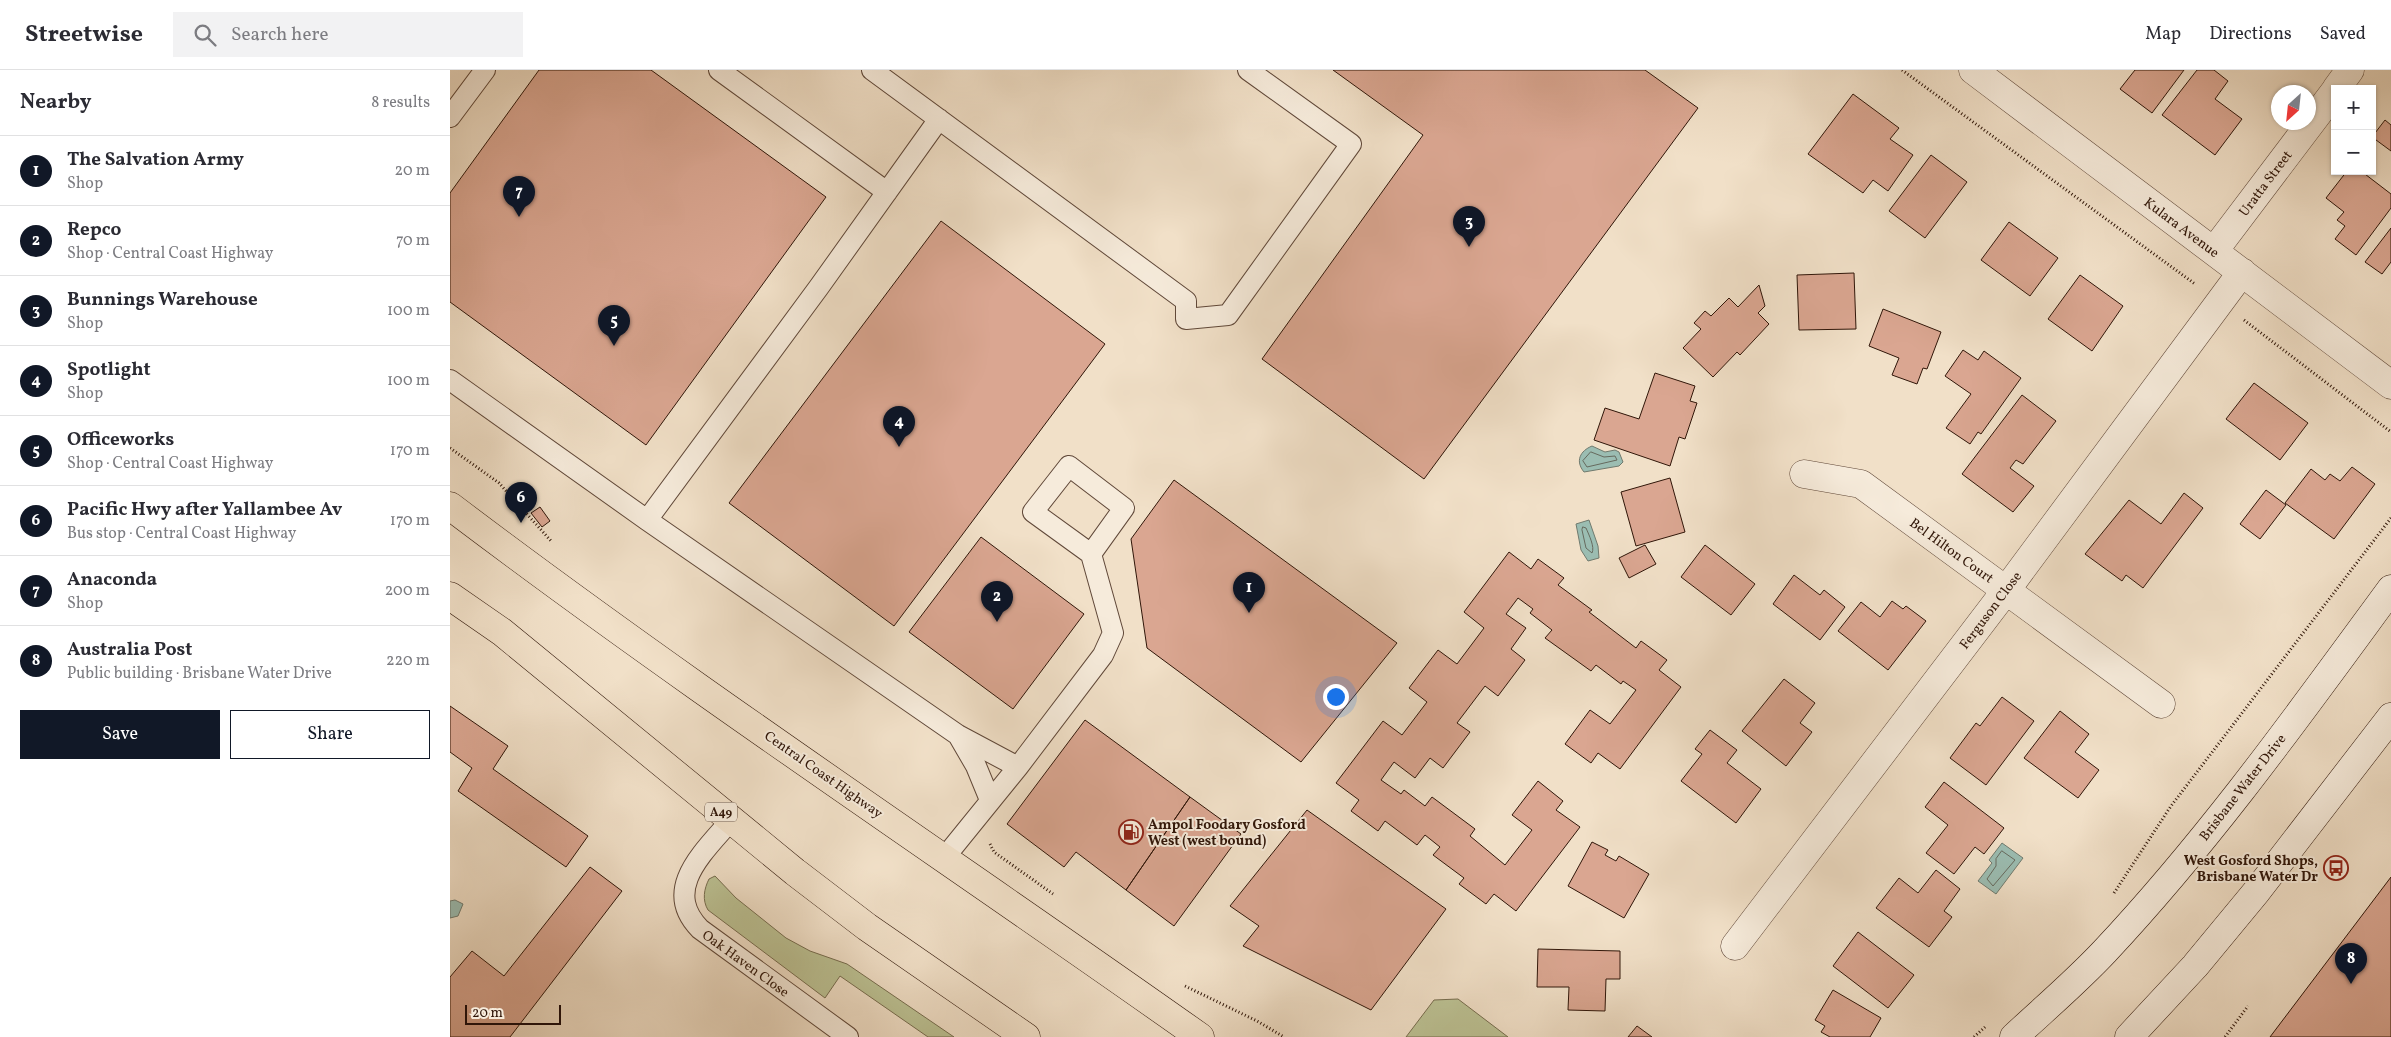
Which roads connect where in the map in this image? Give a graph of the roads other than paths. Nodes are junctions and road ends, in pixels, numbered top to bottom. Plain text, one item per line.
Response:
1 (485, 70) edge
2 (719, 70) edge
3 (872, 70) edge
4 (1248, 70) edge
5 (1973, 70) edge
6 (2350, 70) edge
7 (2340, 85) edge
8 (2331, 97) edge
9 (450, 117) edge
10 (939, 119) junction
11 (887, 192) junction
12 (2214, 251) junction
13 (2242, 272) junction
14 (450, 380) edge
15 (2391, 385) edge
16 (1804, 474) dead end
17 (450, 506) edge
18 (647, 520) junction
19 (1091, 554) junction
20 (2007, 589) junction
21 (2391, 589) edge
22 (450, 596) edge
23 (2161, 704) dead end
24 (2391, 717) edge
25 (958, 735) junction
26 (1018, 767) junction
27 (990, 800) junction
28 (731, 820) junction
29 (944, 858) junction
30 (1735, 946) dead end
31 (848, 1037) edge
32 (1026, 1037) edge
33 (1200, 1037) edge
34 (2014, 1037) edge
35 (2129, 1037) edge

1 - 9 lane
2 - 11 lane
3 - 10 lane
4 - 10 lane
5 - 12 street, Kulara Avenue
6 - 7 street, Uratta Street
8 - 12 street, Uratta Street
10 - 11 lane
11 - 18 lane
12 - 13 street, Kulara Avenue
13 - 15 street, Kulara Avenue
13 - 20 street, Ferguson Close
14 - 18 lane
16 - 20 street, Bel Hilton Court
17 - 29 highway, Central Coast Highway
18 - 25 lane
19 - 19 lane
19 - 26 lane
20 - 23 street, Bel Hilton Court
20 - 30 street, Ferguson Close
21 - 34 street, Brisbane Water Drive
22 - 28 highway, A49
24 - 35 street
25 - 26 lane
25 - 27 lane
26 - 27 lane
27 - 29 lane
28 - 31 lane, Oak Haven Close
28 - 32 highway, A49
29 - 33 highway, Central Coast Highway

